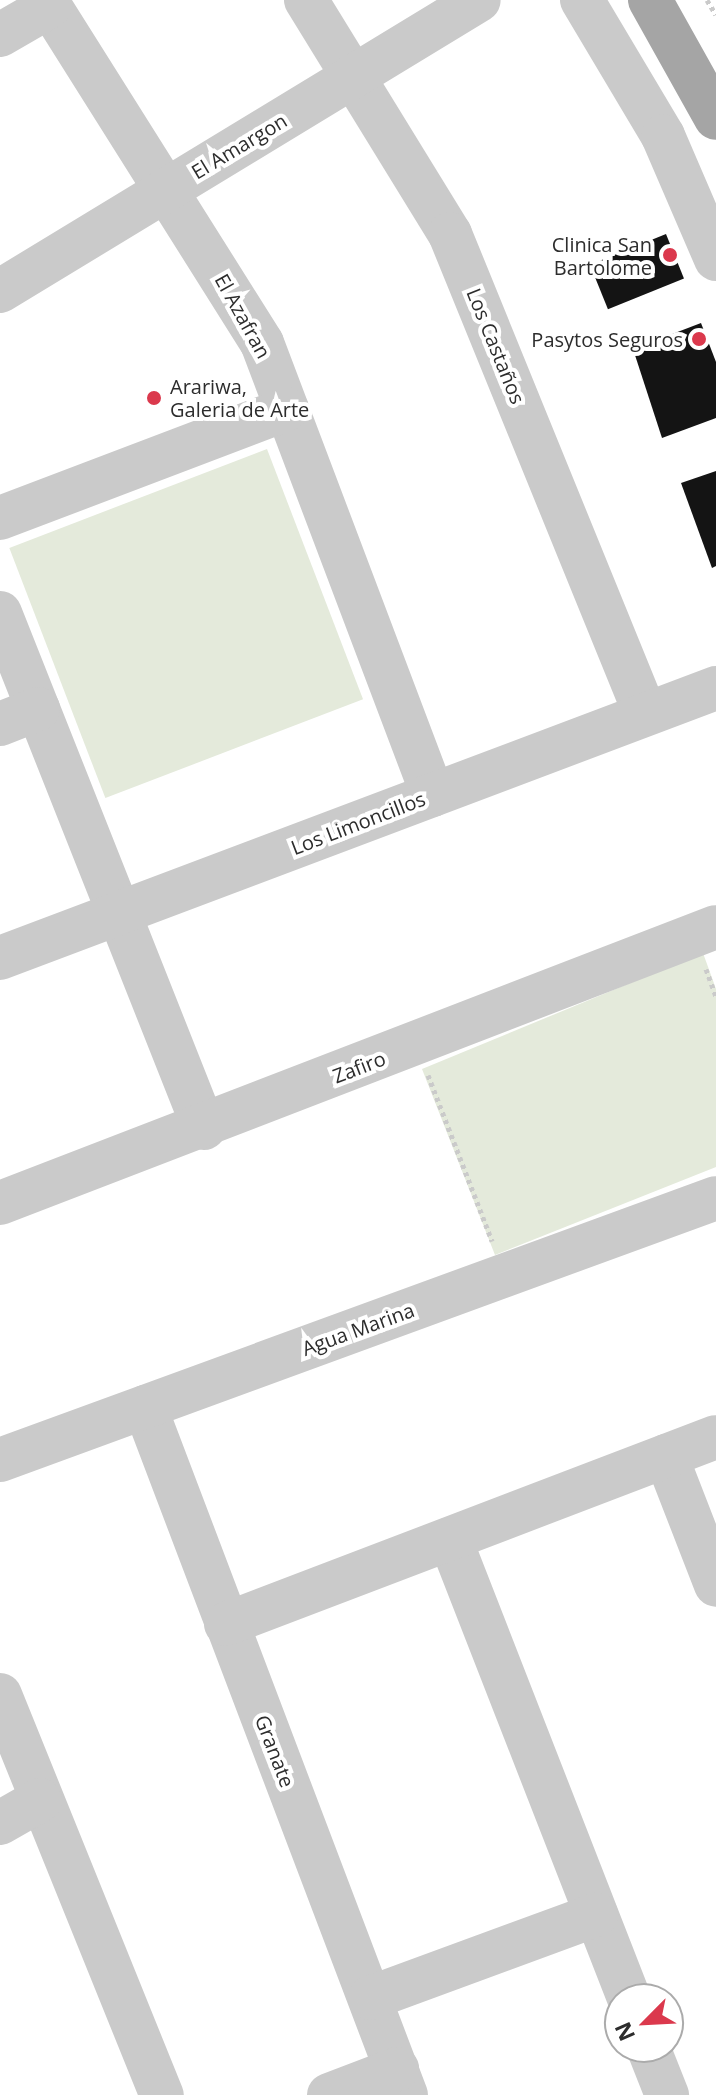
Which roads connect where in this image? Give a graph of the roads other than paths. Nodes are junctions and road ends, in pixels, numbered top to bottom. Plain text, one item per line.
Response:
1 (306, 0) edge
2 (479, 0) edge
3 (582, 0) edge
4 (650, 0) edge
5 (48, 3) edge
6 (0, 35) edge
7 (705, 68) edge
8 (356, 77) junction
9 (716, 118) edge
10 (169, 188) junction
11 (716, 259) edge
12 (0, 291) edge
13 (287, 409) junction
14 (0, 518) edge
15 (0, 613) edge
16 (716, 688) edge
17 (645, 713) junction
18 (19, 717) edge
19 (433, 795) junction
20 (117, 915) junction
21 (715, 931) edge
22 (0, 958) edge
23 (204, 1128) junction
24 (716, 1198) edge
25 (0, 1203) edge
26 (145, 1407) junction
27 (716, 1437) edge
28 (666, 1456) junction
29 (0, 1460) edge
30 (450, 1539) junction
31 (716, 1585) edge
32 (226, 1624) junction
33 (0, 1695) edge
34 (40, 1800) junction
35 (0, 1823) edge
36 (596, 1915) junction
37 (623, 1983) edge
38 (370, 1998) junction
39 (654, 2063) edge
40 (402, 2082) edge
41 (162, 2095) edge
42 (329, 2095) edge
43 (667, 2095) edge

1 - 8 street, Los Castaños
2 - 8 street, El Amargon
3 - 11 street
4 - 7 main road
5 - 6 street
5 - 10 street, El Azafran
7 - 9 main road
8 - 10 street, El Amargon
8 - 17 street, Los Castaños
10 - 12 street, El Amargon
10 - 13 street, El Azafran
13 - 14 street
13 - 19 street, El Azafran
15 - 18 street
16 - 17 street, Los Limoncillos
17 - 19 street, Los Limoncillos
18 - 20 street
19 - 20 street, Los Limoncillos
20 - 22 street, Los Limoncillos
20 - 23 street
21 - 23 street, Zafiro
23 - 25 street, Zafiro
24 - 26 street, Agua Marina
26 - 29 street, Agua Marina
26 - 32 street, Granate
27 - 28 street
28 - 30 street
28 - 31 street
30 - 32 street
30 - 36 street
32 - 38 street, Granate
33 - 34 street
34 - 35 street
34 - 41 street
36 - 37 street
36 - 38 street
38 - 40 street, Granate
39 - 43 street
40 - 42 street

